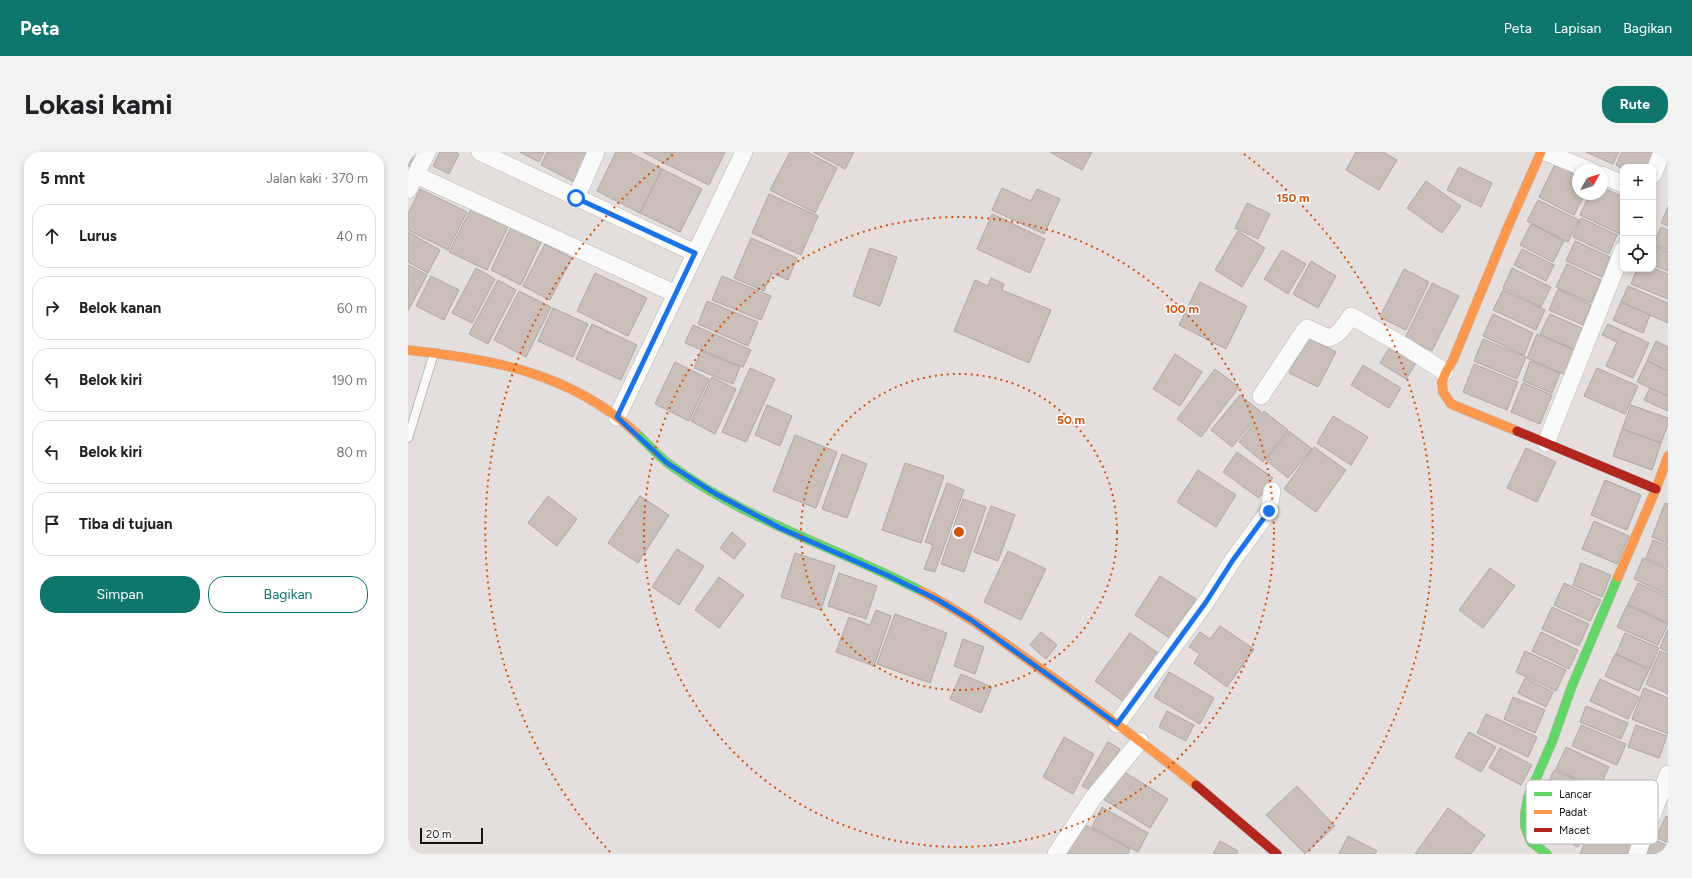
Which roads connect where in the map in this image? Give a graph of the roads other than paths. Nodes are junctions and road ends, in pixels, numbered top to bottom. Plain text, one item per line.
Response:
1 (427, 152) edge
2 (480, 152) edge
3 (596, 152) edge
4 (744, 152) edge
5 (1541, 152) edge
6 (1545, 152) edge
7 (1662, 152) edge
8 (1574, 164) edge
9 (1656, 167) edge
10 (416, 174) junction
11 (1608, 178) edge
12 (1620, 183) edge
13 (408, 190) edge
14 (576, 198) junction
15 (695, 253) junction
16 (1620, 258) edge
17 (676, 294) junction
18 (408, 350) edge
19 (434, 352) junction
20 (1445, 372) junction
21 (1261, 396) dead end
22 (617, 417) junction
23 (408, 438) edge
24 (1546, 443) junction
25 (1668, 456) edge
26 (1661, 486) edge
27 (1272, 491) dead end
28 (1117, 724) junction
29 (1140, 741) junction
30 (1668, 774) edge
31 (1535, 780) edge
32 (1658, 800) edge
33 (1526, 804) edge
34 (1526, 830) edge
35 (1534, 844) edge
36 (1641, 844) edge
37 (1056, 854) edge
38 (1277, 854) edge
39 (1547, 854) edge
40 (1637, 854) edge

1 - 10 street
2 - 14 street
3 - 14 street
4 - 15 street
5 - 20 street
6 - 8 street
7 - 9 street
10 - 13 street
10 - 17 street
11 - 12 street
14 - 15 street
15 - 17 street
16 - 24 street
17 - 22 street
18 - 19 street
19 - 22 street
19 - 23 lane
20 - 21 street
20 - 24 street
22 - 28 street
24 - 26 street
25 - 26 street
26 - 31 street
27 - 28 street
28 - 29 street
29 - 37 street
29 - 38 street
30 - 32 street
33 - 34 street
35 - 39 street
36 - 40 street

